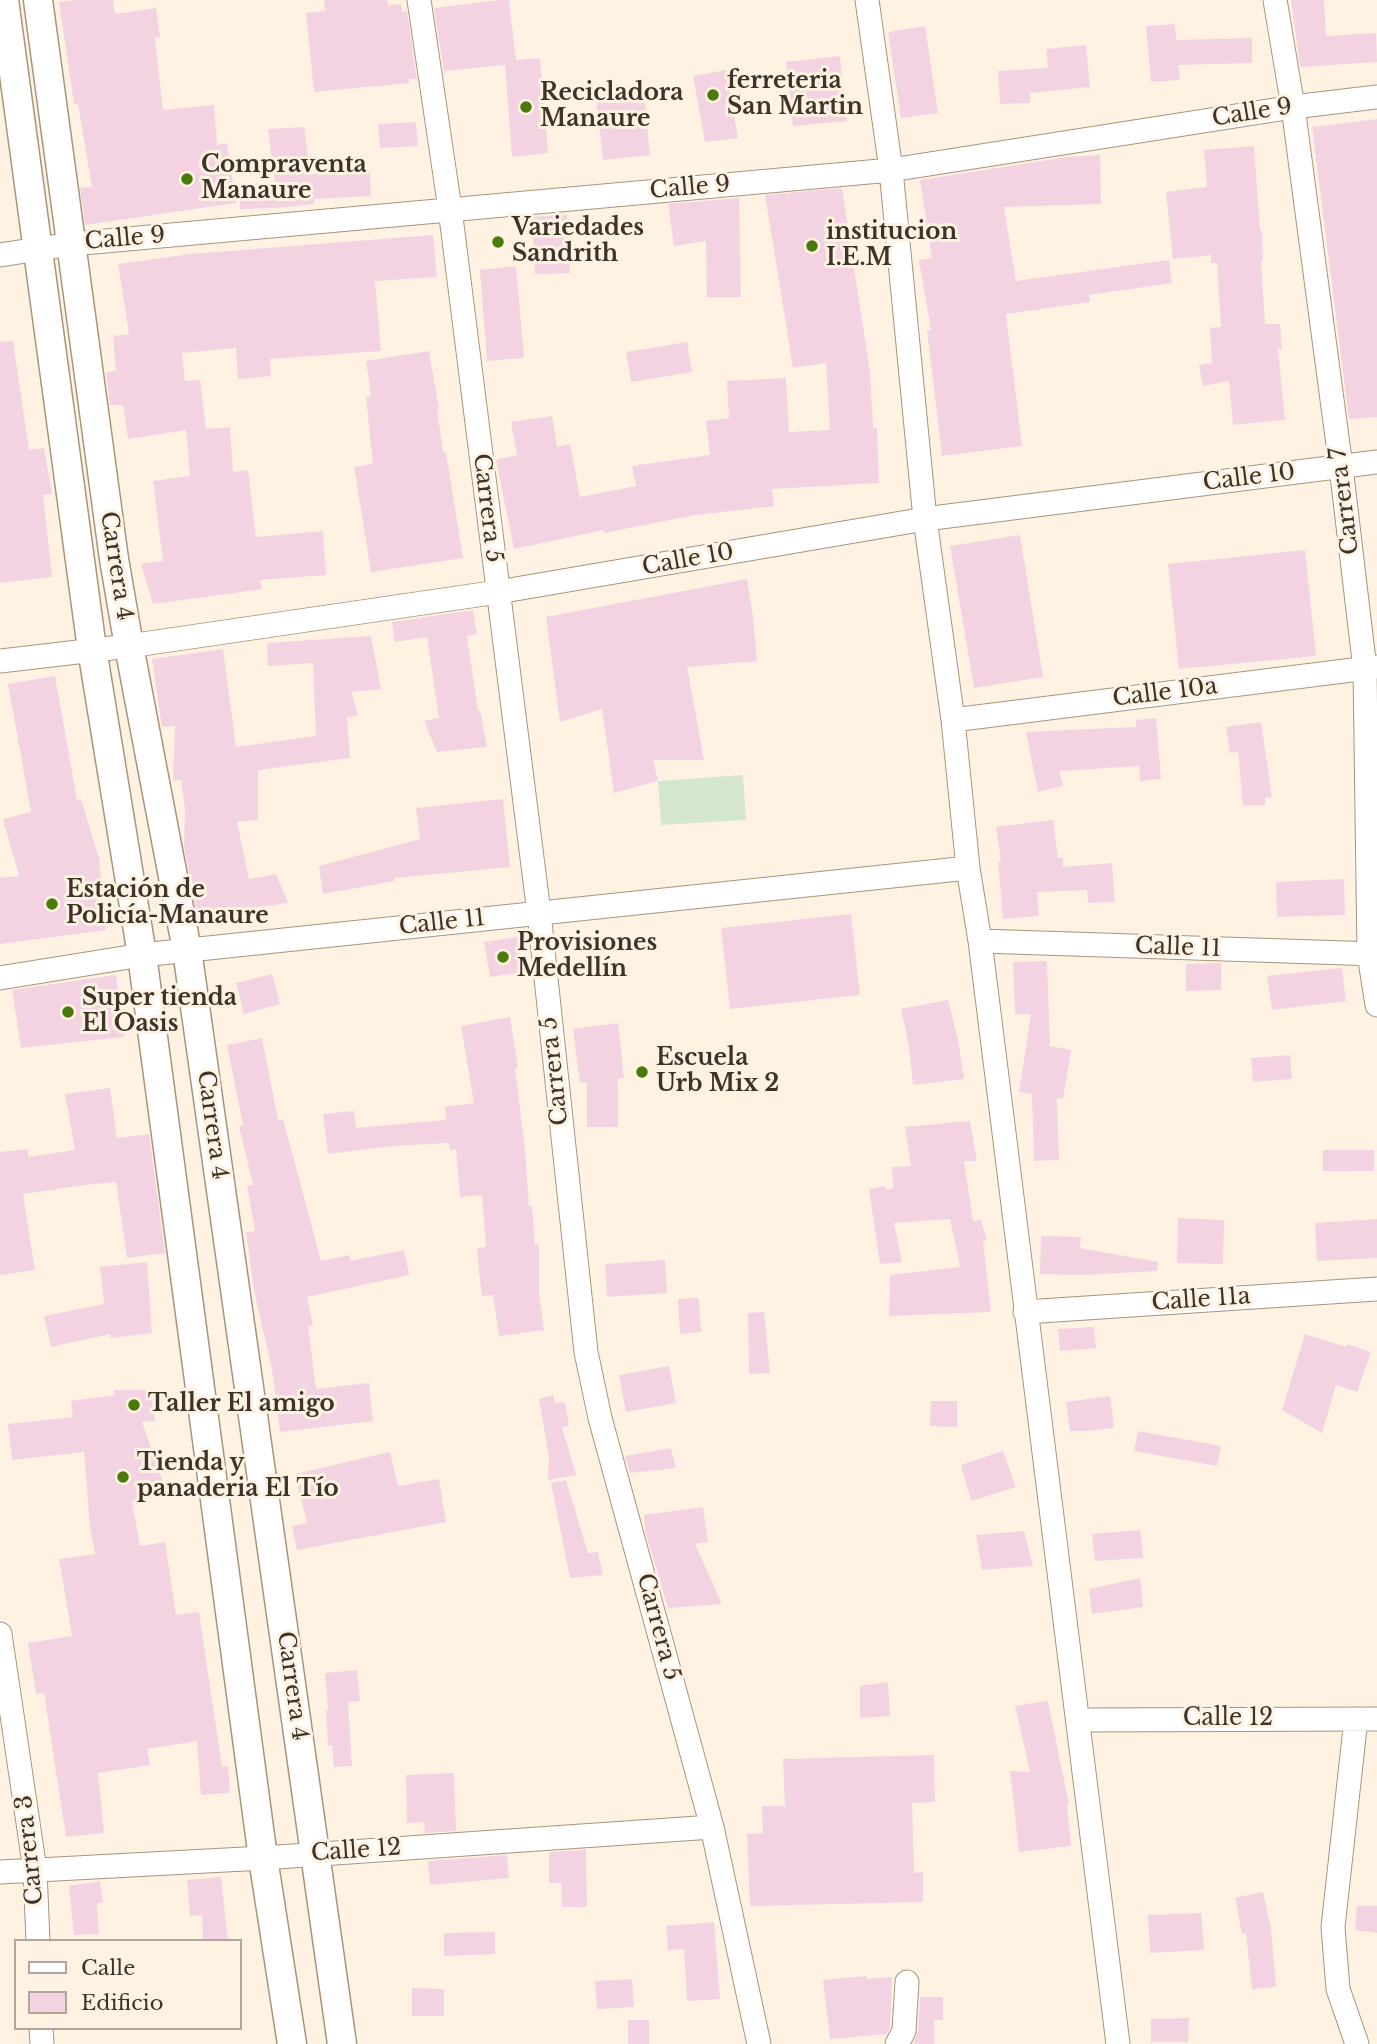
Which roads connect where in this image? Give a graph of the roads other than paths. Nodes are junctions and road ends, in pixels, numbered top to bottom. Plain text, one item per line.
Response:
1 (4, 0) edge
2 (38, 0) edge
3 (419, 0) edge
4 (867, 0) edge
5 (1275, 0) edge
6 (1377, 97) edge
7 (1293, 107) junction
8 (891, 170) junction
9 (450, 209) junction
10 (72, 244) junction
11 (39, 250) junction
12 (0, 255) edge
13 (1377, 462) edge
14 (1342, 467) junction
15 (925, 519) junction
16 (498, 592) junction
17 (129, 646) junction
18 (92, 649) junction
19 (0, 662) edge
20 (1371, 668) edge
21 (953, 720) junction
22 (968, 868) junction
23 (539, 913) junction
24 (980, 941) junction
25 (187, 950) junction
26 (1373, 954) edge
27 (142, 955) junction
28 (0, 978) edge
29 (1377, 1004) edge
30 (1377, 1289) edge
31 (1025, 1312) junction
32 (0, 1634) edge
33 (1367, 1719) edge
34 (1079, 1720) junction
35 (712, 1827) junction
36 (316, 1853) junction
37 (263, 1858) junction
38 (35, 1870) junction
39 (0, 1872) edge
40 (38, 1939) edge
41 (907, 1982) dead end
42 (292, 2044) edge
43 (342, 2044) edge
44 (759, 2044) edge
45 (897, 2044) edge
46 (1118, 2044) edge
47 (1357, 2044) edge

1 - 11 street, Carrera 4
2 - 10 street, Carrera 4
3 - 9 street, Carrera 5
4 - 8 street
5 - 7 street, Carrera 7
6 - 7 street, Calle 9
7 - 8 street, Calle 9
7 - 14 street, Carrera 7
8 - 9 street, Calle 9
8 - 15 street
9 - 10 street, Calle 9
9 - 16 street, Carrera 5
10 - 11 street, Calle 9
10 - 17 street, Carrera 4
11 - 12 street, Calle 9
11 - 18 street, Carrera 4
13 - 14 street, Calle 10
14 - 15 street, Calle 10
14 - 20 street, Carrera 7
15 - 16 street, Calle 10
15 - 21 street
16 - 17 street, Calle 10
16 - 23 street, Carrera 5
17 - 18 street, Calle 10
17 - 25 street, Carrera 4
18 - 19 street, Calle 10
18 - 27 street, Carrera 4
20 - 21 street, Calle 10a
20 - 26 street, Carrera 7
21 - 22 street
22 - 23 street, Calle 11
22 - 24 street
23 - 25 street, Calle 11
23 - 35 street, Carrera 5
24 - 26 street, Calle 11
24 - 31 street
25 - 27 street, Calle 11
25 - 36 street, Carrera 4
26 - 29 street, Carrera 7
27 - 28 street, Calle 11
27 - 37 street, Carrera 4
30 - 31 street, Calle 11a
31 - 34 street
32 - 38 street, Carrera 3
33 - 34 street, Calle 12
33 - 47 street
34 - 46 street
35 - 36 street, Calle 12
35 - 44 street, Carrera 5
36 - 37 street, Calle 12
36 - 43 street, Carrera 4
37 - 38 street, Calle 12
37 - 42 street, Carrera 4
38 - 39 street, Calle 12
38 - 40 street, Carrera 3
41 - 45 street

